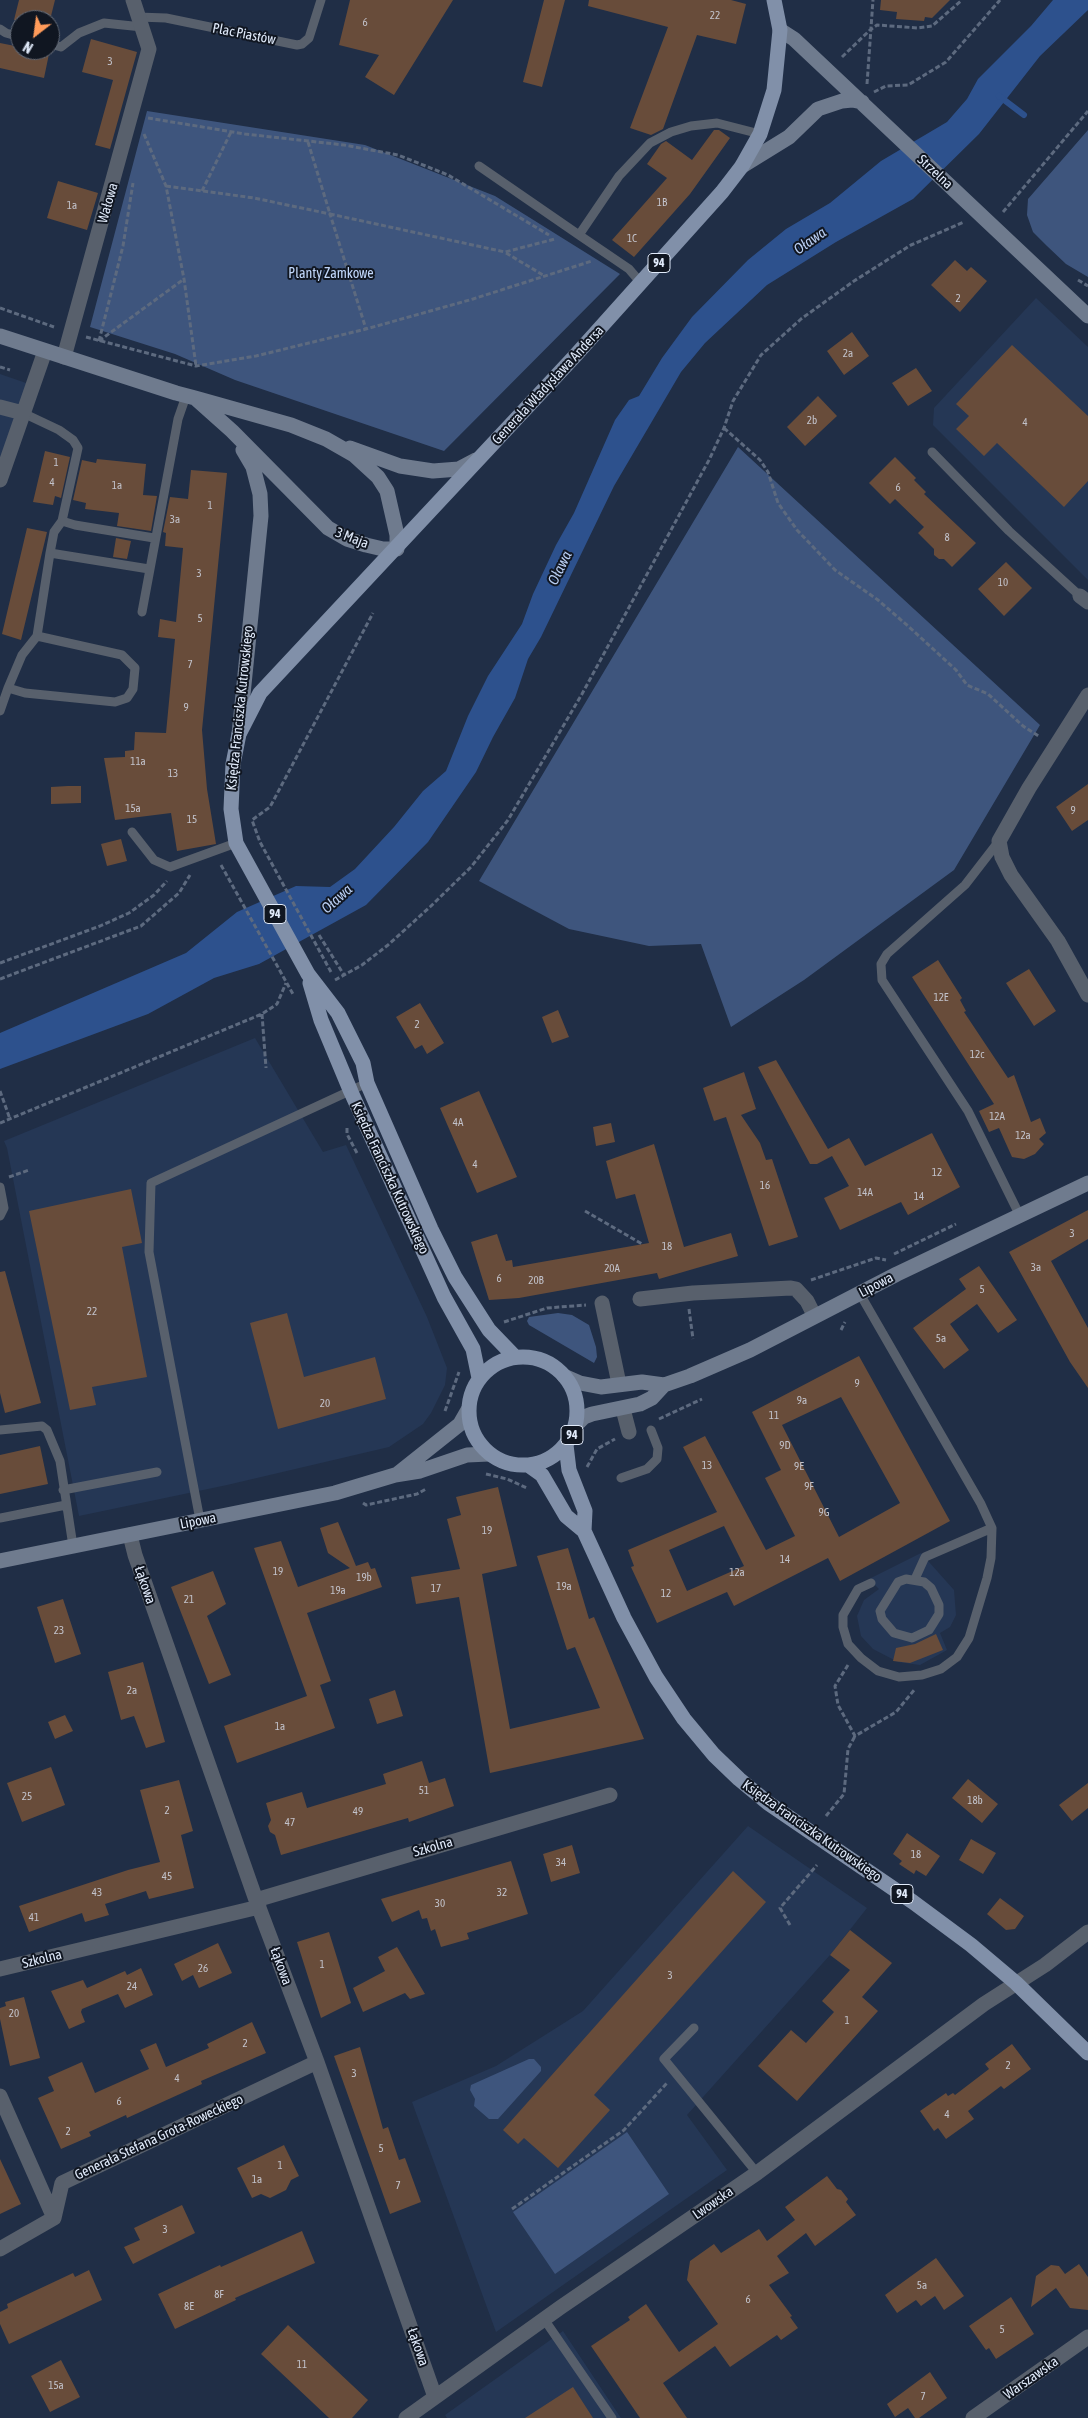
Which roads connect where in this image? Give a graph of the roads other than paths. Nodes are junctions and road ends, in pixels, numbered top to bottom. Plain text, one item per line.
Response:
1 (133, 0) edge
2 (321, 0) edge
3 (774, 0) edge
4 (140, 22) junction
5 (780, 30) junction
6 (60, 47) edge
7 (865, 105) junction
8 (760, 134) junction
9 (479, 166) dead end
10 (742, 166) junction
11 (579, 235) junction
12 (642, 282) junction
13 (1088, 316) edge
14 (0, 336) edge
15 (45, 351) junction
16 (64, 357) junction
17 (191, 396) junction
18 (0, 407) edge
19 (22, 413) junction
20 (232, 431) junction
21 (330, 441) junction
22 (932, 452) dead end
23 (483, 456) junction
24 (0, 480) edge
25 (62, 521) junction
26 (154, 538) junction
27 (397, 549) junction
28 (50, 553) junction
29 (149, 568) junction
30 (1084, 599) edge
31 (142, 612) dead end
32 (37, 636) junction
33 (8, 688) junction
34 (1088, 695) edge
35 (0, 710) edge
36 (239, 734) junction
37 (132, 832) dead end
38 (999, 840) junction
39 (238, 848) junction
40 (308, 974) junction
41 (1088, 995) edge
42 (367, 1083) junction
43 (351, 1092) junction
44 (1088, 1183) edge
45 (0, 1187) edge
46 (1019, 1214) junction
47 (0, 1216) edge
48 (860, 1294) junction
49 (640, 1299) dead end
50 (602, 1304) road end
51 (814, 1316) junction
52 (515, 1357) junction
53 (564, 1376) junction
54 (479, 1378) junction
55 (618, 1379) dead end
56 (664, 1385) junction
57 (468, 1410) junction
58 (624, 1413) dead end
59 (576, 1425) junction
60 (0, 1430) edge
61 (651, 1430) dead end
62 (629, 1432) dead end
63 (566, 1445) junction
64 (489, 1454) junction
65 (528, 1465) junction
66 (157, 1472) dead end
67 (395, 1475) junction
68 (621, 1478) dead end
69 (63, 1490) junction
70 (66, 1505) junction
71 (0, 1518) edge
72 (200, 1520) junction
73 (992, 1528) junction
74 (584, 1531) junction
75 (130, 1534) junction
76 (73, 1546) junction
77 (0, 1561) edge
78 (915, 1579) junction
79 (871, 1583) dead end
80 (610, 1795) dead end
81 (258, 1903) junction
82 (1088, 1932) edge
83 (0, 1969) edge
84 (1016, 1983) junction
85 (694, 2028) dead end
86 (1088, 2053) edge
87 (317, 2062) junction
88 (0, 2096) edge
89 (757, 2173) junction
90 (54, 2218) junction
91 (0, 2249) edge
92 (544, 2319) junction
93 (1088, 2337) edge
94 (435, 2397) junction
95 (406, 2418) edge
96 (612, 2418) edge
97 (973, 2418) edge

1 - 4 street
2 - 4 lane, Plac Piastów
3 - 5 main road, Generała Władysława Andersa / 94
4 - 6 lane, Plac Piastów
4 - 16 street, Wałowa
5 - 7 main road, Strzelna
5 - 8 main road, Generała Władysława Andersa / 94
7 - 10 main road
7 - 13 main road, Strzelna
8 - 10 main road, Generała Władysława Andersa / 94
8 - 11 lane
9 - 11 lane
10 - 12 main road, Generała Władysława Andersa / 94
11 - 12 lane
12 - 23 main road, Generała Władysława Andersa / 94
14 - 15 main road, 3 Maja
15 - 16 main road, 3 Maja
15 - 19 street
16 - 17 main road, 3 Maja
17 - 20 main road, 3 Maja
17 - 21 main road, 3 Maja
17 - 26 lane
18 - 19 street
19 - 24 street
19 - 25 lane
20 - 27 main road, 3 Maja
20 - 36 main road, Księdza Franciszka Kutrowskiego
21 - 23 main road, 3 Maja
21 - 27 main road, 3 Maja
22 - 30 lane
23 - 27 main road, Generała Władysława Andersa / 94
25 - 26 lane
25 - 28 lane
26 - 29 lane
27 - 36 main road, Generała Władysława Andersa / 94
28 - 29 lane
28 - 32 lane
29 - 31 lane
32 - 33 lane
32 - 33 lane
33 - 35 lane
34 - 38 street
36 - 39 main road, Księdza Franciszka Kutrowskiego / 94
37 - 39 lane
38 - 41 street
38 - 46 lane
39 - 40 main road, Księdza Franciszka Kutrowskiego / 94
40 - 42 main road, Księdza Franciszka Kutrowskiego / 94
40 - 43 main road, Księdza Franciszka Kutrowskiego / 94
42 - 43 lane
42 - 52 main road, Księdza Franciszka Kutrowskiego / 94
43 - 54 main road, Księdza Franciszka Kutrowskiego / 94
43 - 72 lane
44 - 46 main road, Lipowa
45 - 47 lane
46 - 48 main road, Lipowa
48 - 51 main road, Lipowa
48 - 73 lane
49 - 51 street
50 - 55 street
51 - 56 main road, Lipowa
52 - 53 main road, 94
52 - 54 main road
53 - 56 main road, Lipowa
53 - 59 main road, 94
54 - 57 main road, 94
56 - 59 main road, Lipowa
57 - 64 main road, 94
57 - 67 main road, Lipowa
58 - 62 street
59 - 63 main road, 94
60 - 69 lane
61 - 68 lane
63 - 65 main road, 94
63 - 74 main road, Księdza Franciszka Kutrowskiego / 94
64 - 65 main road, 94
64 - 67 main road, Lipowa
65 - 74 main road, Księdza Franciszka Kutrowskiego / 94
66 - 69 lane
67 - 72 main road, Lipowa
69 - 70 lane
70 - 71 lane
70 - 76 lane
72 - 75 main road, Lipowa
73 - 78 lane
73 - 79 lane
74 - 84 main road, Księdza Franciszka Kutrowskiego / 94
75 - 76 main road, Lipowa
75 - 81 street, Łąkowa
76 - 77 main road, Lipowa
78 - 78 lane
80 - 81 street, Szkolna
81 - 83 street, Szkolna
81 - 87 street, Łąkowa
82 - 84 street, Lwowska
84 - 86 main road, Księdza Franciszka Kutrowskiego / 94
84 - 89 street, Lwowska
85 - 89 lane
87 - 90 street, Generała Stefana Grota-Roweckiego
87 - 94 street, Łąkowa
88 - 90 street
89 - 92 street, Lwowska
90 - 91 street
92 - 94 street, Lwowska
92 - 96 lane
93 - 97 street, Warszawska
94 - 95 street, Lwowska

